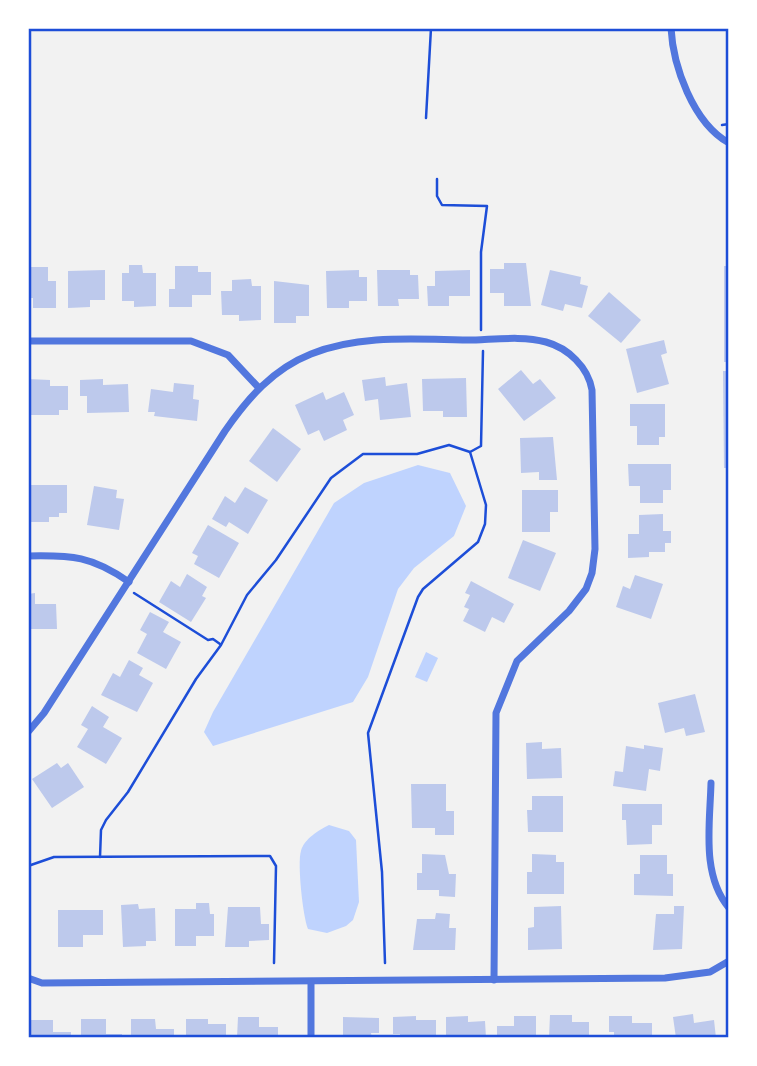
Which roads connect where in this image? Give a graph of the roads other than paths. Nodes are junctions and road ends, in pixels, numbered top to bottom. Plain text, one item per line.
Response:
1 (671, 28) edge
2 (729, 143) edge
3 (28, 341) edge
4 (259, 388) junction
5 (28, 556) edge
6 (129, 582) junction
7 (28, 732) edge
8 (710, 783) dead end
9 (729, 908) edge
10 (729, 961) edge
11 (28, 978) edge
12 (494, 980) junction
13 (311, 982) junction
14 (311, 1038) edge

1 - 2 street
3 - 4 street
4 - 6 street
4 - 12 street
5 - 6 street
6 - 7 street
8 - 9 street
10 - 12 street
11 - 13 street
12 - 13 street
13 - 14 street

